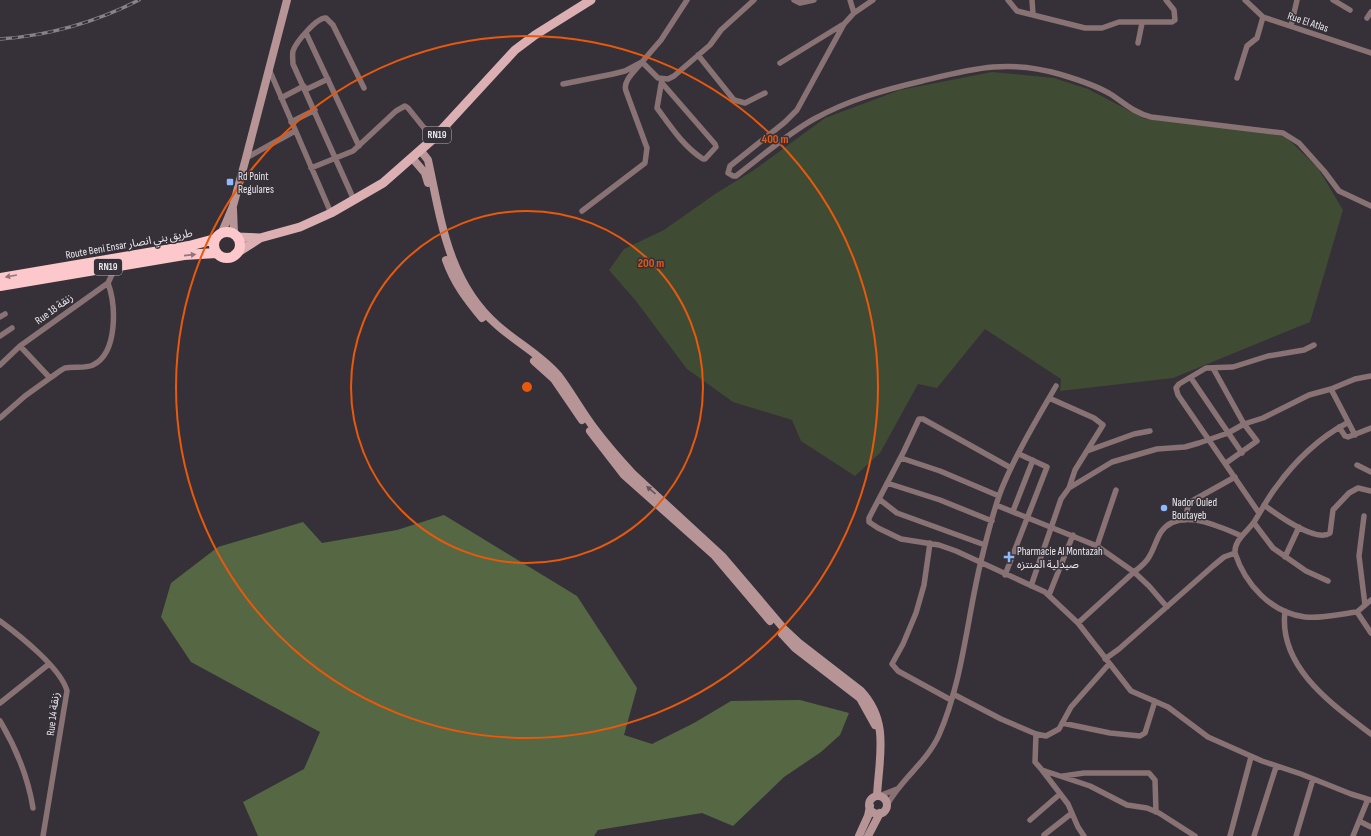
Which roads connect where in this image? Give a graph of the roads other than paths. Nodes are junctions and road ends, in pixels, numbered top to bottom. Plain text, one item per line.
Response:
1 (287, 0) edge
2 (592, 0) edge
3 (687, 0) edge
4 (754, 0) edge
5 (794, 0) edge
6 (814, 0) edge
7 (850, 0) edge
8 (873, 0) edge
9 (1008, 0) edge
10 (1032, 0) edge
11 (1166, 0) edge
12 (1245, 0) edge
13 (1297, 0) edge
14 (1333, 0) edge
15 (1350, 10) dead end
16 (1371, 12) edge
17 (854, 13) junction
18 (1033, 14) junction
19 (1263, 17) junction
20 (1367, 18) dead end
21 (1142, 22) junction
22 (844, 24) junction
23 (1291, 26) junction
24 (306, 33) junction
25 (1138, 43) dead end
26 (1371, 53) edge
27 (698, 55) junction
28 (642, 62) junction
29 (780, 63) dead end
30 (269, 69) junction
31 (1237, 78) dead end
32 (328, 79) junction
33 (662, 81) junction
34 (563, 84) dead end
35 (304, 88) junction
36 (364, 88) dead end
37 (765, 93) dead end
38 (281, 98) junction
39 (315, 110) junction
40 (292, 122) junction
41 (295, 131) junction
42 (433, 140) junction
43 (359, 146) junction
44 (421, 151) junction
45 (246, 158) junction
46 (336, 158) junction
47 (413, 159) junction
48 (312, 168) junction
49 (427, 172) junction
50 (354, 200) junction
51 (233, 206) junction
52 (1371, 206) edge
53 (582, 212) dead end
54 (331, 214) junction
55 (235, 235) junction
56 (218, 236) junction
57 (260, 238) junction
58 (216, 253) junction
59 (236, 254) junction
60 (116, 266) junction
61 (0, 278) edge
62 (108, 283) junction
63 (0, 286) edge
64 (12, 328) dead end
65 (0, 336) edge
66 (1314, 345) dead end
67 (20, 346) junction
68 (0, 365) edge
69 (1213, 368) junction
70 (1371, 376) edge
71 (50, 378) junction
72 (1191, 378) junction
73 (1056, 386) dead end
74 (1331, 389) junction
75 (1049, 398) junction
76 (0, 418) edge
77 (1347, 423) junction
78 (1244, 424) junction
79 (1339, 427) junction
80 (1371, 428) edge
81 (1150, 431) dead end
82 (1228, 433) junction
83 (1355, 435) junction
84 (1209, 439) junction
85 (1087, 451) junction
86 (1242, 453) junction
87 (1019, 454) junction
88 (901, 458) junction
89 (1033, 460) junction
90 (1226, 463) junction
91 (1357, 465) dead end
92 (1011, 468) junction
93 (1371, 472) edge
94 (1235, 477) junction
95 (886, 483) junction
96 (1069, 488) junction
97 (1116, 490) dead end
98 (1371, 491) edge
99 (999, 496) junction
100 (879, 499) junction
101 (1264, 505) junction
102 (996, 506) junction
103 (1013, 511) junction
104 (1260, 513) junction
105 (1364, 516) dead end
106 (1027, 518) junction
107 (1185, 520) junction
108 (992, 521) junction
109 (1254, 523) junction
110 (1051, 526) junction
111 (1298, 527) junction
112 (1073, 535) junction
113 (1242, 536) junction
114 (930, 544) junction
115 (985, 545) junction
116 (1097, 546) junction
117 (1235, 553) junction
118 (1285, 557) junction
119 (980, 562) junction
120 (1134, 572) junction
121 (1005, 575) junction
122 (1328, 581) dead end
123 (1031, 586) junction
124 (1049, 595) junction
125 (1371, 600) edge
126 (1364, 606) junction
127 (1167, 607) junction
128 (1285, 611) junction
129 (1357, 612) junction
130 (0, 621) edge
131 (1078, 623) junction
132 (1371, 634) edge
133 (1105, 659) junction
134 (50, 664) junction
135 (1109, 664) junction
136 (952, 697) junction
137 (1156, 701) junction
138 (0, 703) edge
139 (0, 721) edge
140 (1062, 723) junction
141 (1036, 734) junction
142 (1371, 734) edge
143 (1251, 756) junction
144 (1276, 767) junction
145 (1042, 770) junction
146 (1063, 776) junction
147 (1314, 779) junction
148 (898, 789) junction
149 (1060, 794) junction
150 (1369, 799) edge
151 (874, 800) junction
152 (887, 805) junction
153 (33, 808) dead end
154 (1156, 812) junction
155 (880, 813) junction
156 (1072, 813) junction
157 (1030, 820) dead end
158 (1359, 821) junction
159 (1371, 827) edge
160 (1044, 835) edge
161 (43, 836) edge
162 (858, 836) edge
163 (868, 836) edge
164 (1083, 836) edge
165 (1195, 836) edge
166 (1230, 836) edge
167 (1254, 836) edge
168 (1296, 836) edge
169 (1353, 836) edge

1 - 30 street
2 - 42 main road, RN19
3 - 28 street
4 - 27 street
5 - 6 street
7 - 17 street
8 - 17 street
9 - 18 street
10 - 18 street
11 - 21 street
12 - 19 street, Rue El Atlas
13 - 23 street
14 - 15 street
16 - 20 street
17 - 22 street
18 - 21 street
19 - 23 street, Rue El Atlas
19 - 31 street
21 - 25 street
22 - 29 street
22 - 52 street
23 - 26 street, Rue El Atlas
24 - 32 street
24 - 35 street
24 - 36 street
27 - 33 street
27 - 37 street
28 - 33 street
28 - 34 street
28 - 53 street
30 - 38 street
30 - 45 street
32 - 35 street
32 - 43 street
33 - 33 street
35 - 38 street
35 - 39 street
38 - 40 street
39 - 40 street
39 - 46 street
40 - 41 street
41 - 45 street
41 - 48 street
42 - 43 street
42 - 44 main road, RN19
43 - 46 street
44 - 47 main road, RN19
44 - 49 street
45 - 51 street
46 - 48 street
46 - 50 street
47 - 49 street
47 - 50 main road, RN19
48 - 54 street
49 - 151 street
50 - 54 main road, RN19
51 - 55 street
51 - 56 street
54 - 57 main road, RN19
55 - 56 highway, RN19
55 - 57 main road, RN19
55 - 59 highway
56 - 58 highway
56 -> 61 highway, Route Beni Ensar طريق بني انصار / RN19
57 - 59 main road, RN19
58 - 59 highway, RN19
60 -> 58 highway, Route Beni Ensar طريق بني انصار / RN19
60 - 62 street, Rue 18 زنقة
60 - 63 highway, Route Beni Ensar طريق بني انصار / RN19
62 - 67 street, Rue 18 زنقة
62 - 71 street
64 - 65 street
66 - 69 street
67 - 68 street, Rue 18 زنقة
67 - 71 street
69 - 72 street
69 - 78 street
70 - 74 street
71 - 76 street
72 - 82 street
72 - 84 street
73 - 75 street
74 - 77 street
74 - 78 street
75 - 85 street
75 - 87 street
77 - 79 street
77 - 83 street
78 - 82 street
78 - 86 street
79 - 83 street
79 - 101 street
80 - 83 street
81 - 85 street
82 - 84 street
82 - 86 street
84 - 90 street
84 - 96 street
85 - 96 street
86 - 90 street
87 - 89 street
87 - 92 street
88 - 92 street
88 - 95 street
88 - 99 street
89 - 103 street
89 - 106 street
90 - 94 street
91 - 93 street
92 - 99 street
94 - 104 street
94 - 107 street
95 - 100 street
95 - 108 street
96 - 110 street
97 - 116 street
98 - 111 street
99 - 102 street
100 - 114 street
100 - 115 street
101 - 104 street
101 - 111 street
102 - 103 street
102 - 108 street
103 - 106 street
104 - 109 street
105 - 126 street
106 - 110 street
106 - 121 street
107 - 113 street
107 - 120 street
108 - 115 street
109 - 113 street
109 - 118 street
110 - 112 street
110 - 123 street
111 - 118 street
112 - 116 street
112 - 124 street
113 - 117 street
114 - 119 street
114 - 136 street
115 - 119 street
116 - 120 street
117 - 127 street
117 - 128 street
118 - 122 street
119 - 121 street
119 - 136 street
120 - 127 street
120 - 131 street
121 - 123 street
123 - 124 street
124 - 131 street
125 - 126 street
126 - 129 street
127 - 133 street
128 - 129 street
128 - 142 street
129 - 132 street
130 - 134 street, Rue 14 زنقة
131 - 133 street
133 - 135 street
134 - 138 street
134 - 161 street, Rue 14 زنقة
135 - 137 street
135 - 140 street
136 - 141 street
136 - 148 street
137 - 140 street
137 - 143 street
139 - 153 street
140 - 141 street
141 - 145 street
143 - 144 street
143 - 166 street
144 - 147 street
144 - 167 street
145 - 146 street
145 - 149 street
146 - 154 street
146 - 154 street
147 - 150 street
147 - 168 street
148 - 151 street
148 - 152 street
149 - 156 street
149 - 157 street
150 - 158 street
151 - 152 street
151 - 155 street
151 - 162 street
152 - 155 street
154 - 165 street
155 - 163 street
156 - 160 street
156 - 164 street
158 - 159 street
158 - 169 street

